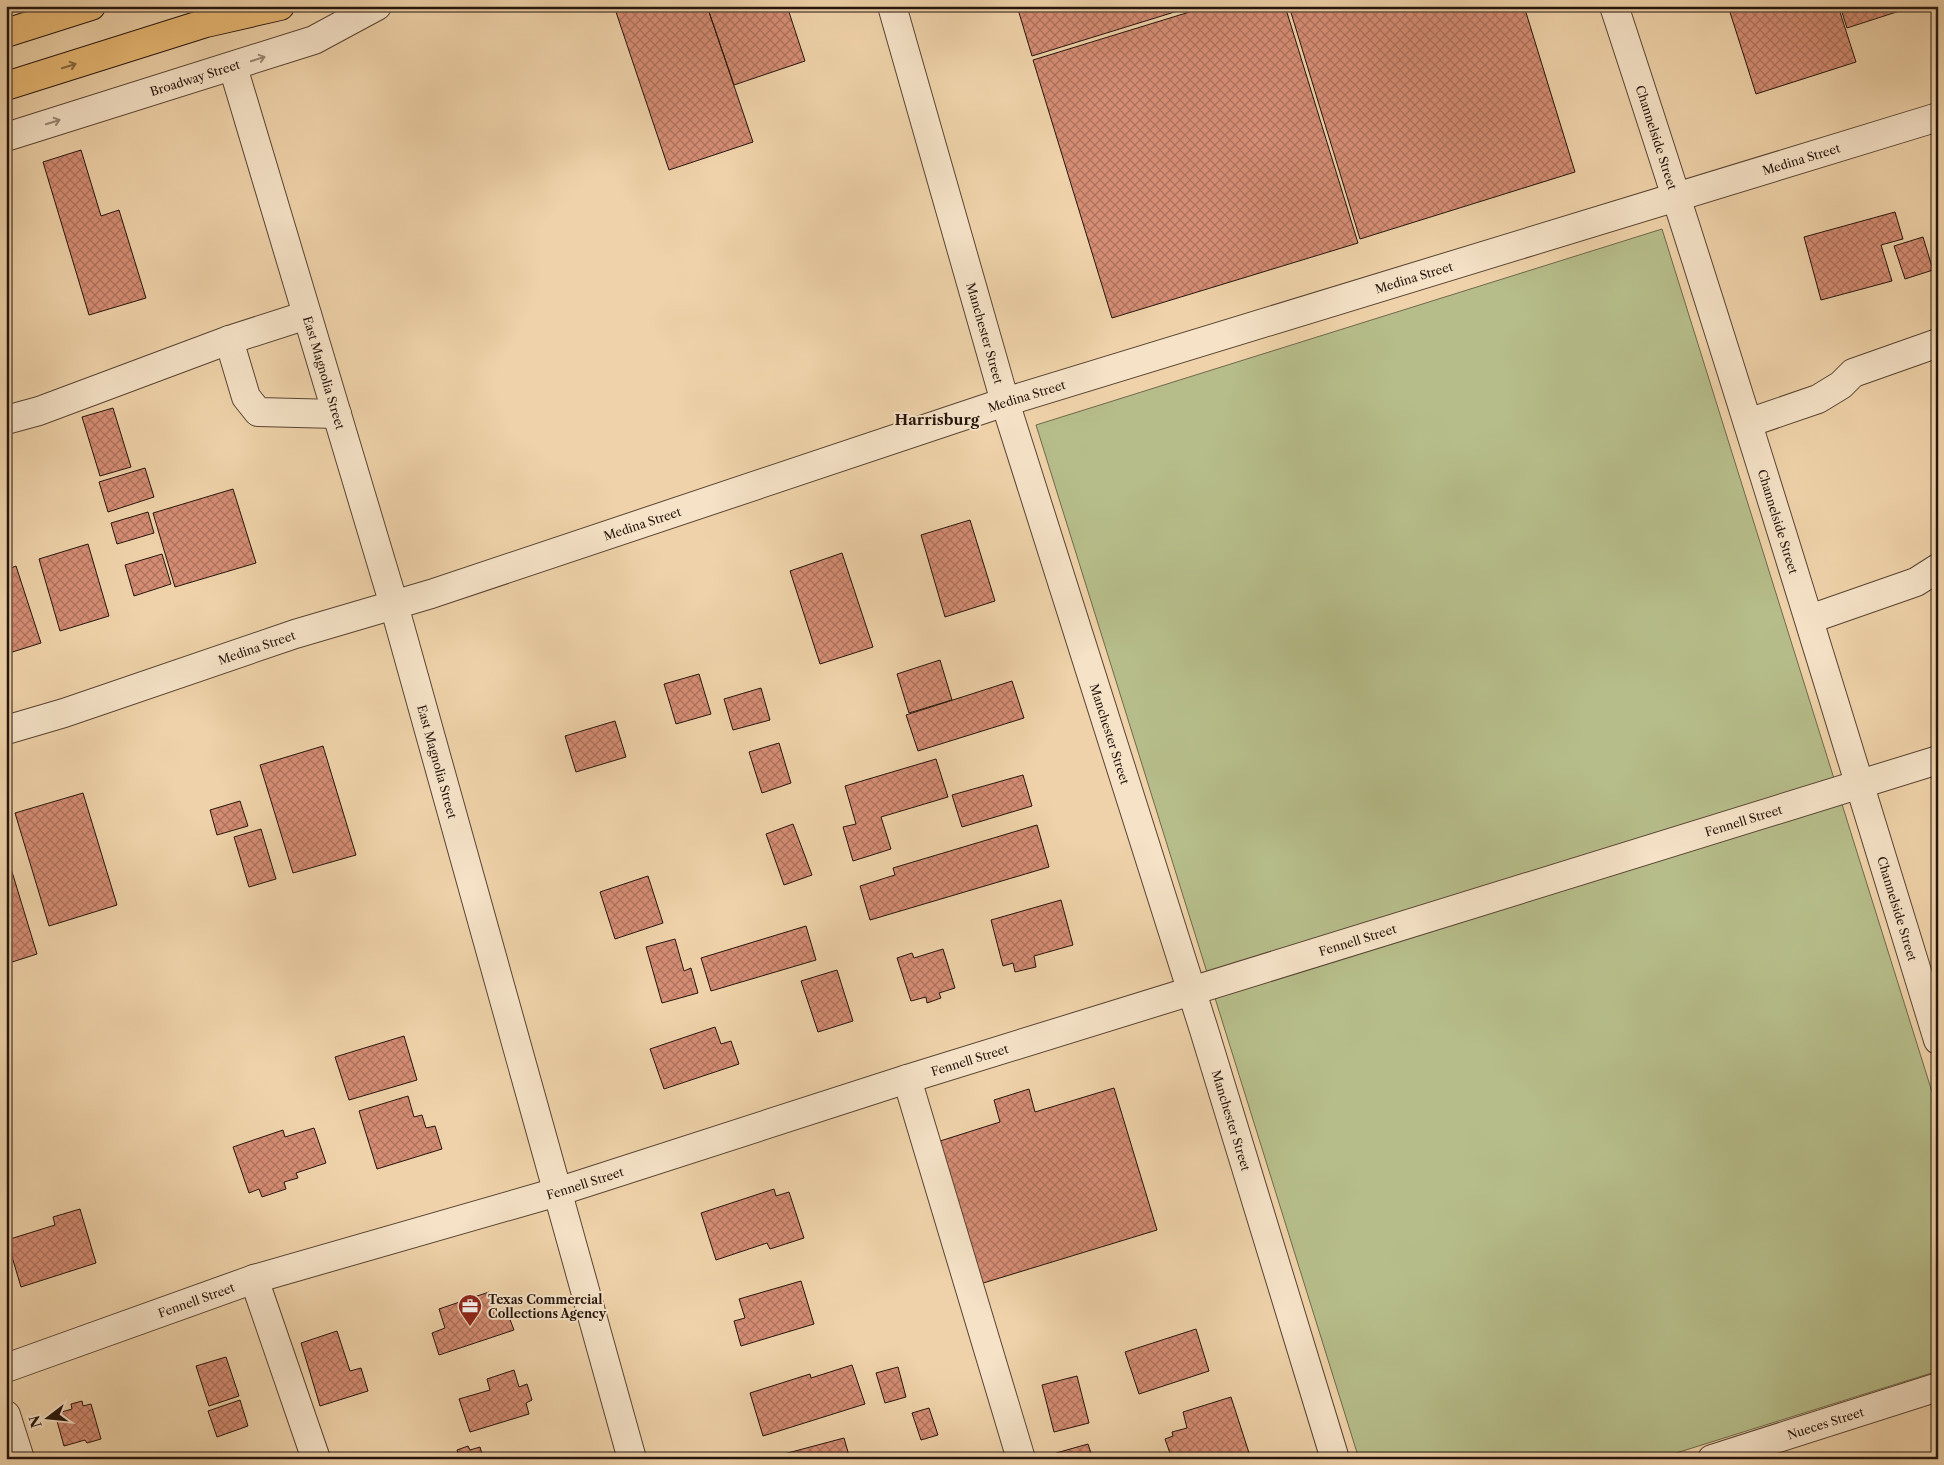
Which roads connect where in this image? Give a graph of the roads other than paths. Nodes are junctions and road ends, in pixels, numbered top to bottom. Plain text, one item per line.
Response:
1 (91, 6) edge
2 (280, 6) edge
3 (377, 6) edge
4 (892, 6) edge
5 (1614, 6) edge
6 (6, 33) edge
7 (233, 67) junction
8 (6, 86) edge
9 (1938, 117) edge
10 (6, 137) edge
11 (1677, 197) junction
12 (307, 315) junction
13 (229, 340) junction
14 (1938, 343) edge
15 (1004, 402) junction
16 (337, 414) junction
17 (6, 420) edge
18 (1748, 423) junction
19 (1938, 568) edge
20 (394, 604) junction
21 (1810, 619) junction
22 (6, 730) edge
23 (1938, 760) edge
24 (1860, 785) junction
25 (1192, 990) junction
26 (1938, 1040) edge
27 (907, 1078) junction
28 (558, 1192) junction
29 (254, 1279) junction
30 (6, 1368) edge
31 (1938, 1387) edge
32 (6, 1414) edge
33 (20, 1459) edge
34 (316, 1459) edge
35 (632, 1459) edge
36 (1021, 1459) edge
37 (1335, 1459) edge
38 (1712, 1459) edge

1 - 6 main road
8 -> 2 main road
7 -> 3 street, Broadway Street
4 - 15 street, Manchester Street
5 - 11 street, Channelside Street
10 -> 7 street, Broadway Street
7 - 12 street, East Magnolia Street
9 - 11 street, Medina Street
11 - 15 street, Medina Street
11 - 18 street, Channelside Street
12 - 13 street
12 - 16 street, East Magnolia Street
13 - 16 street
13 - 17 street
14 - 18 street
15 - 20 street, Medina Street
15 - 25 street, Manchester Street
16 - 20 street, East Magnolia Street
18 - 21 street, Channelside Street
19 - 21 street
20 - 22 street, Medina Street
20 - 28 street, East Magnolia Street
21 - 24 street, Channelside Street
23 - 24 street, Fennell Street
24 - 25 street, Fennell Street
24 - 26 street, Channelside Street
25 - 27 street, Fennell Street
25 - 37 street, Manchester Street
27 - 28 street, Fennell Street
27 - 36 street
28 - 29 street, Fennell Street
28 - 35 street, East Magnolia Street
29 - 30 street, Fennell Street
29 - 34 street
31 - 38 street, Nueces Street
32 - 33 street

